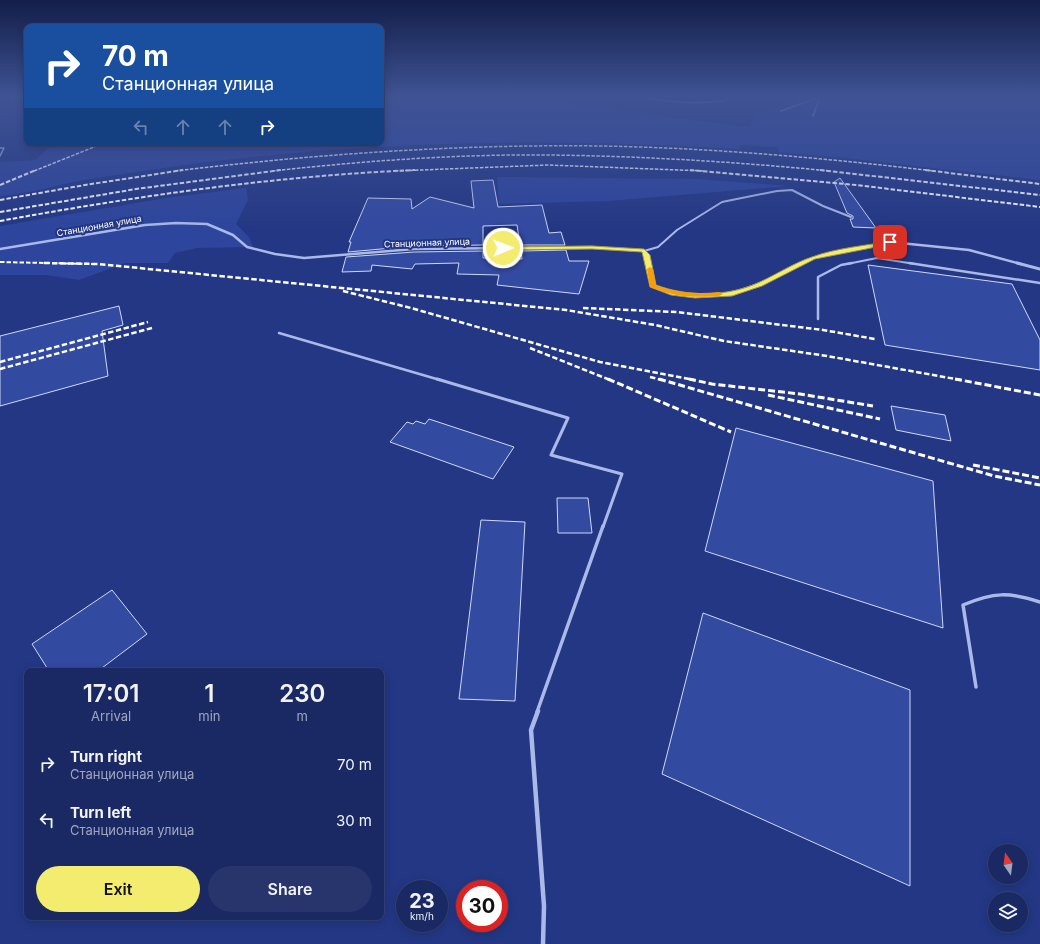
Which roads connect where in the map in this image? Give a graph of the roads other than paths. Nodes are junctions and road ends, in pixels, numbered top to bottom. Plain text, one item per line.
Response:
1 (0, 148) edge
2 (0, 156) edge
3 (851, 217) dead end
4 (0, 249) edge
5 (644, 251) junction
6 (1040, 269) edge
7 (1040, 283) edge
8 (818, 319) dead end
9 (279, 333) dead end
10 (1040, 602) edge
11 (976, 687) dead end
12 (543, 944) edge

1 - 2 lane
3 - 5 lane
4 - 5 street, Станционная улица
5 - 6 street
7 - 8 lane
9 - 12 lane
10 - 11 lane

